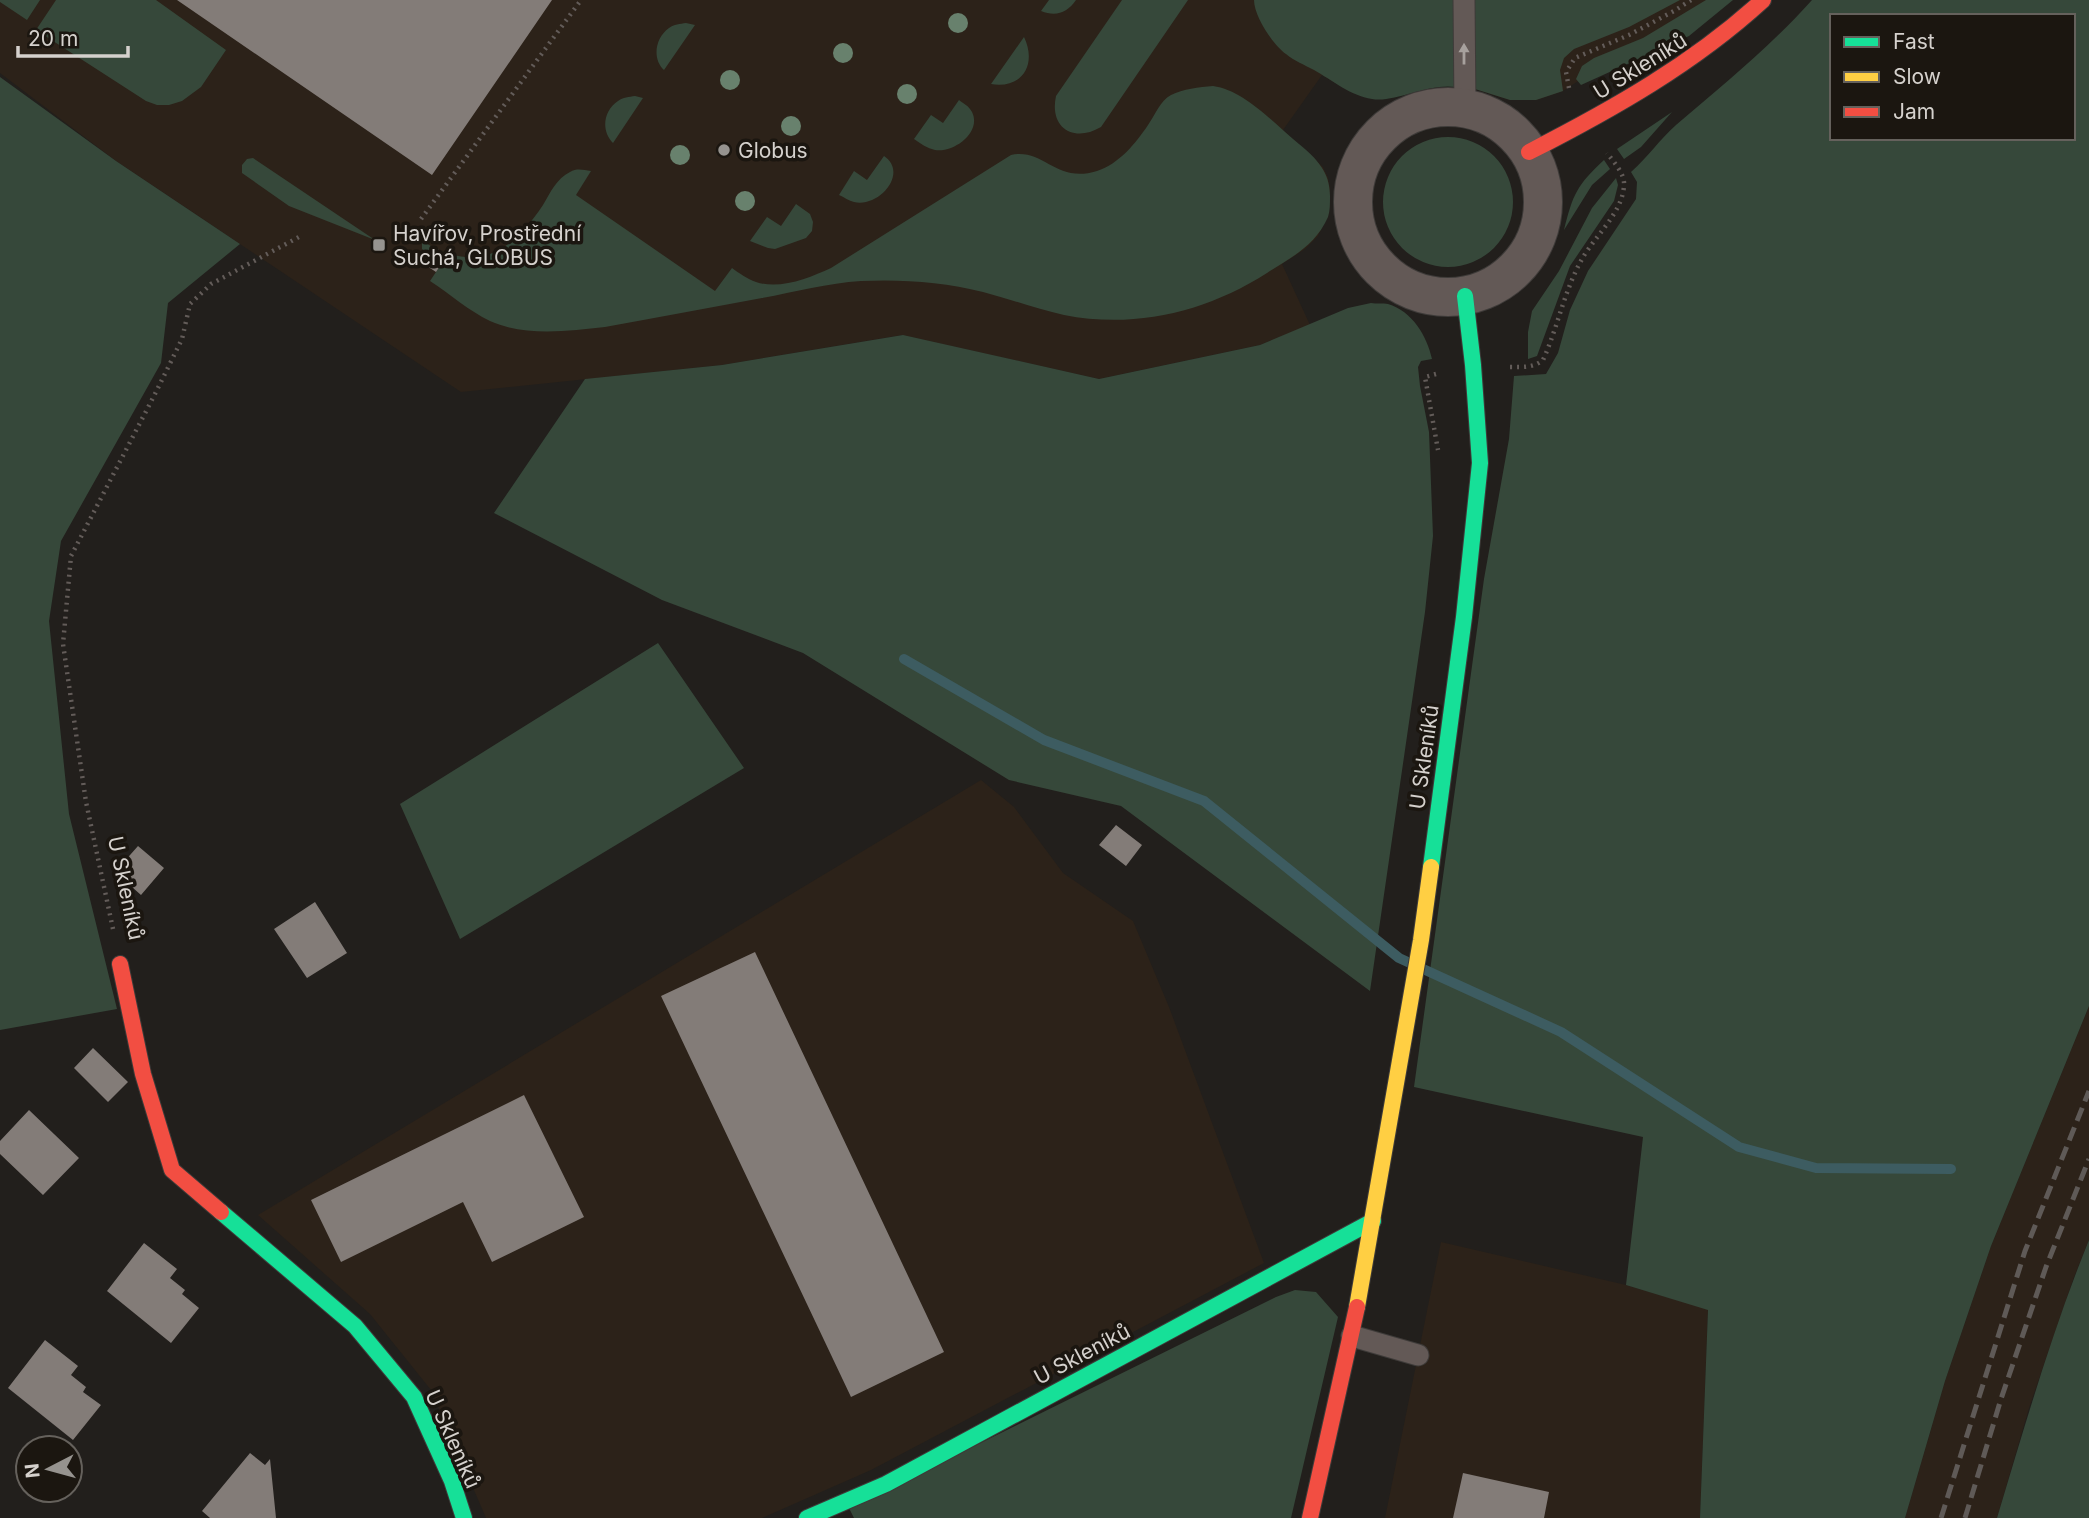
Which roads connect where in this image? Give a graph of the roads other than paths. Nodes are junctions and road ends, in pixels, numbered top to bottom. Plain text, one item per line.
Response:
1 (1464, 0) edge
2 (1763, 0) edge
3 (1465, 108) junction
4 (1529, 152) junction
5 (1465, 296) junction
6 (120, 964) road end
7 (1373, 1221) junction
8 (1352, 1336) junction
9 (1418, 1356) dead end
10 (464, 1518) edge
11 (807, 1518) edge
12 (1310, 1518) edge

3 -> 1 lane
2 - 4 street, U Skleníků
3 - 4 street
3 - 5 street
4 - 5 street
5 - 7 street, U Skleníků
6 - 10 street, U Skleníků
7 - 8 street, U Skleníků
7 - 11 street, U Skleníků
8 - 9 lane
8 - 12 street, U Skleníků

